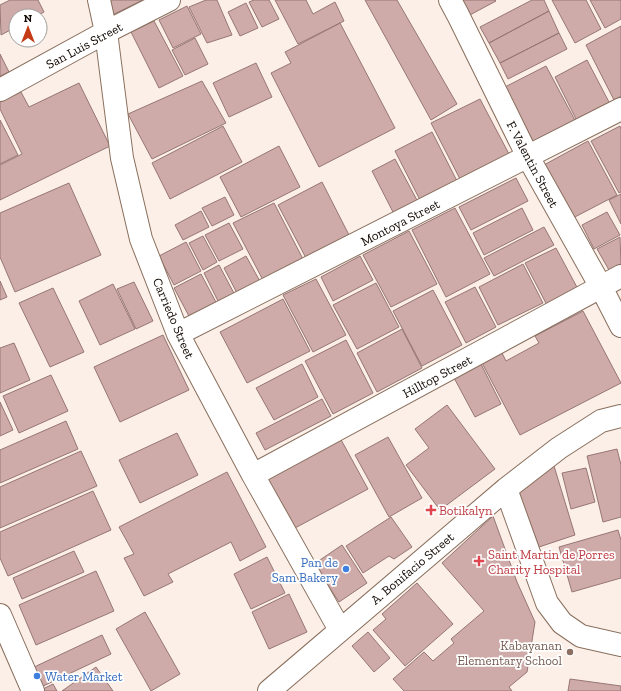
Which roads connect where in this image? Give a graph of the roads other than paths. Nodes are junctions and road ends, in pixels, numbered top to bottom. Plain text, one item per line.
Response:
1 (99, 0) edge
2 (168, 0) edge
3 (450, 0) edge
4 (106, 32) junction
5 (0, 90) edge
6 (621, 108) edge
7 (528, 157) junction
8 (621, 276) edge
9 (601, 287) junction
10 (621, 326) edge
11 (178, 334) junction
12 (621, 416) edge
13 (253, 475) junction
14 (506, 489) junction
15 (0, 615) edge
16 (340, 630) junction
17 (621, 645) edge
18 (33, 691) edge
19 (269, 691) edge

1 - 4 street, Carriedo Street
2 - 4 street, San Luis Street
3 - 7 street, F. Valentin Street
4 - 5 street, San Luis Street
4 - 11 street, Carriedo Street
6 - 7 street, Montoya Street
7 - 9 street, F. Valentin Street
7 - 11 street, Montoya Street
8 - 9 street, Hilltop Street
9 - 10 street, F. Valentin Street
9 - 13 street, Hilltop Street
11 - 13 street, Carriedo Street
12 - 14 street, A. Bonifacio Street
13 - 16 street, Carriedo Street
14 - 16 street, A. Bonifacio Street
14 - 17 street
15 - 18 street
16 - 19 street, A. Bonifacio Street

